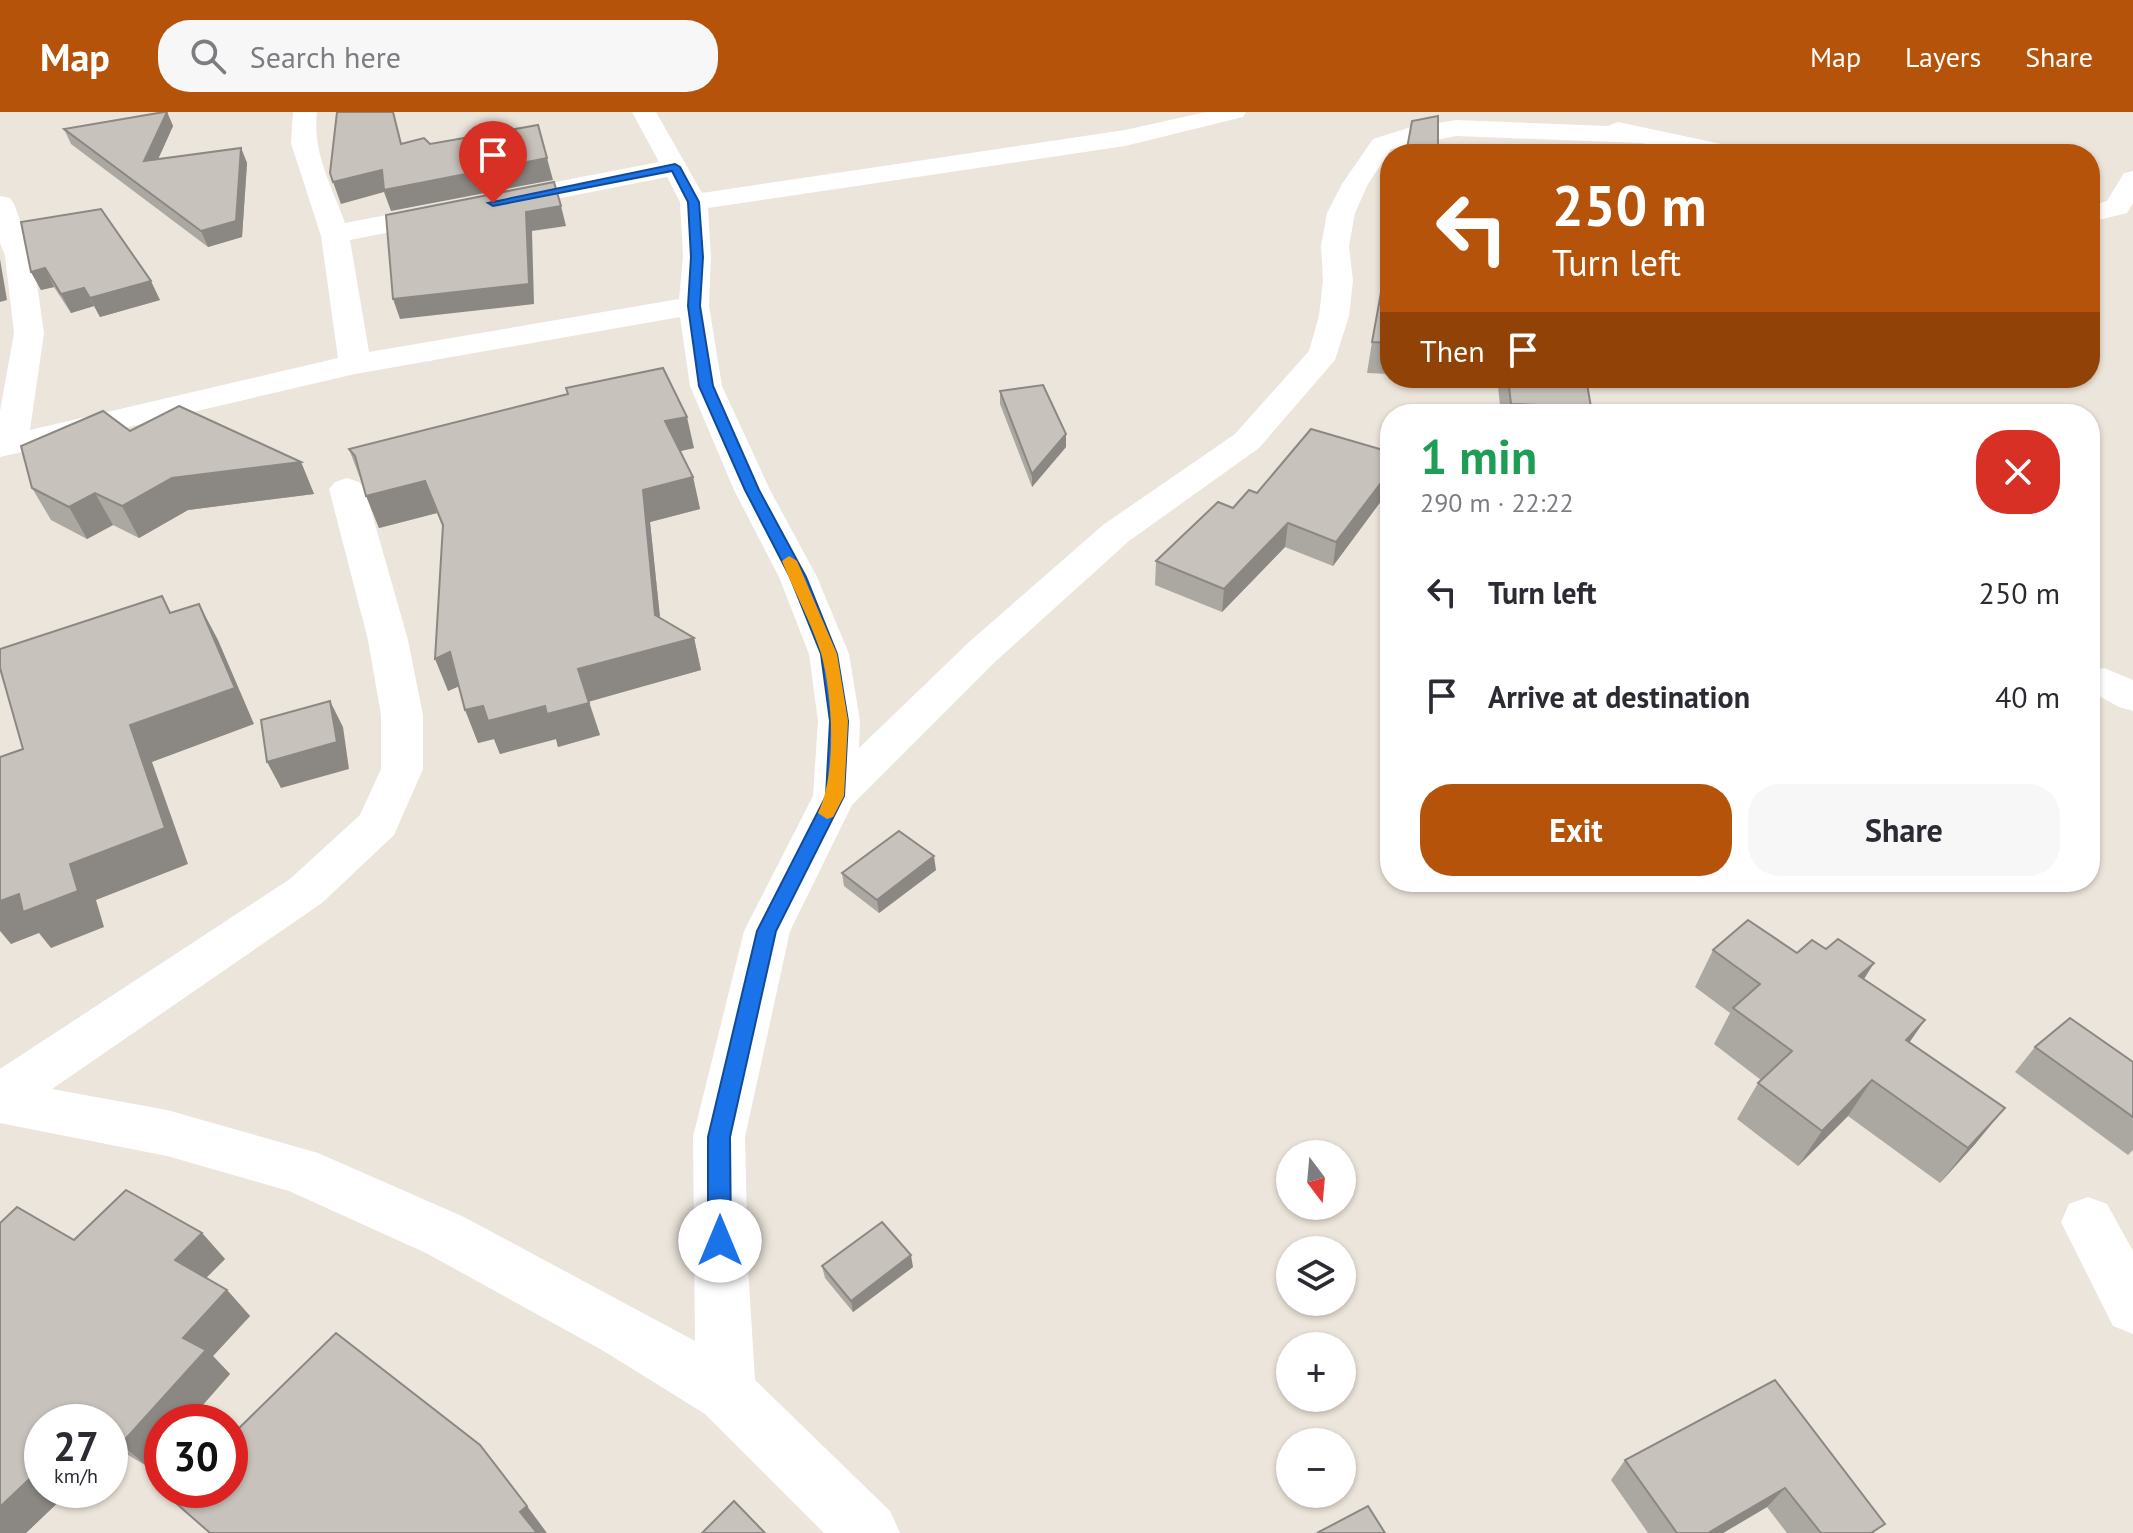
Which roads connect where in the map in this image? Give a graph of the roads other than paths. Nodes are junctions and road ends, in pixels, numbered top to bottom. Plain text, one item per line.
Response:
1 (305, 112) edge
2 (644, 112) edge
3 (1234, 112) edge
4 (1411, 112) edge
5 (1521, 112) edge
6 (1645, 135) junction
7 (1382, 144) joint
8 (1686, 144) edge
9 (1380, 147) edge
10 (675, 167) junction
11 (2133, 179) edge
12 (694, 202) junction
13 (0, 204) edge
14 (2100, 211) edge
15 (335, 234) junction
16 (694, 306) junction
17 (355, 364) junction
18 (6, 446) edge
19 (347, 489) dead end
20 (835, 796) junction
21 (0, 1099) edge
22 (2088, 1222) dead end
23 (2133, 1307) edge
24 (726, 1393) junction
25 (868, 1533) edge

1 - 15 street
2 - 10 street
3 - 12 street
4 - 7 street
5 - 6 street
6 - 7 street
6 - 8 street
9 - 20 street
10 - 12 street
10 - 15 street
11 - 14 street
12 - 16 street
13 - 18 street
15 - 17 street
16 - 17 street
16 - 20 street
17 - 18 street
19 - 21 street
20 - 24 street
21 - 24 street
22 - 23 street
24 - 25 street

